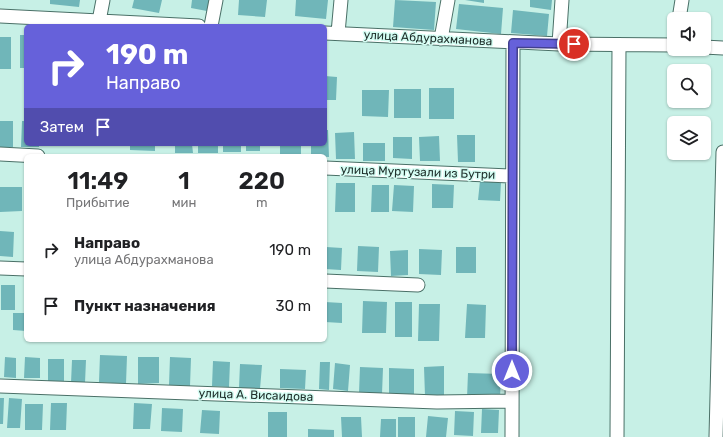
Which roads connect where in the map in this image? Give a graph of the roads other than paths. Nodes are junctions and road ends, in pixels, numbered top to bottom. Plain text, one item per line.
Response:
1 (103, 0) edge
2 (216, 0) edge
3 (340, 0) edge
4 (448, 0) edge
5 (562, 0) edge
6 (682, 0) edge
7 (680, 12) edge
8 (0, 16) edge
9 (99, 21) junction
10 (159, 24) edge
11 (211, 24) edge
12 (331, 33) edge
13 (440, 39) junction
14 (513, 43) junction
15 (559, 44) junction
16 (619, 44) junction
17 (667, 45) edge
18 (711, 47) edge
19 (723, 48) edge
20 (723, 152) edge
21 (0, 154) edge
22 (24, 155) edge
23 (327, 168) edge
24 (512, 176) junction
25 (0, 268) edge
26 (24, 269) edge
27 (327, 281) edge
28 (418, 285) dead end
29 (0, 386) edge
30 (512, 401) junction
31 (512, 437) edge
32 (617, 437) edge
33 (716, 437) edge

1 - 9 street
2 - 11 street
3 - 12 street
4 - 13 street
5 - 15 street
6 - 7 street
8 - 9 street
9 - 10 street
12 - 13 street, улица Абдурахманова
13 - 14 street, улица Абдурахманова
14 - 15 street, улица Абдурахманова
14 - 24 street
15 - 16 street, улица Абдурахманова
16 - 17 street, улица Абдурахманова
16 - 32 street
18 - 19 street
20 - 33 street
21 - 22 street
23 - 24 street, улица Муртузали из Бутри
24 - 30 street
25 - 26 street
27 - 28 street
29 - 30 street, улица А. Висаидова
30 - 31 street

